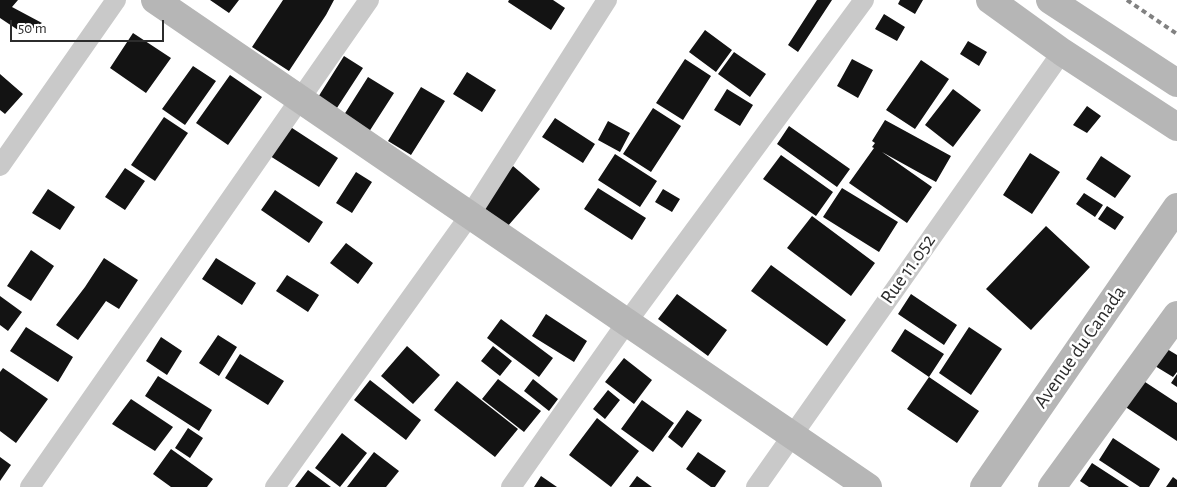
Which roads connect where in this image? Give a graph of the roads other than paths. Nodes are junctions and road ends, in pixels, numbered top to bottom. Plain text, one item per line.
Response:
1 (116, 0) edge
2 (155, 0) edge
3 (368, 0) edge
4 (607, 0) edge
5 (864, 0) edge
6 (990, 0) edge
7 (1050, 0) edge
8 (1062, 52) junction
9 (1177, 83) edge
10 (300, 99) junction
11 (1177, 127) edge
12 (0, 166) edge
13 (1177, 207) edge
14 (470, 215) junction
15 (1177, 315) edge
16 (626, 322) junction
17 (791, 435) junction
18 (30, 487) edge
19 (275, 487) edge
20 (511, 487) edge
21 (756, 487) edge
22 (868, 487) edge
23 (984, 487) edge
24 (1052, 487) edge

1 - 12 street
2 - 10 main road
3 - 10 street
4 - 14 street
5 - 16 street
6 - 8 main road
7 - 9 main road
8 - 11 main road
8 - 17 street, Rue 11.052
10 - 14 main road
10 - 18 street
13 - 23 main road, Avenue du Canada
14 - 16 main road
14 - 19 street
15 - 24 main road
16 - 17 main road
16 - 20 street
17 - 21 street, Rue 11.052
17 - 22 main road

